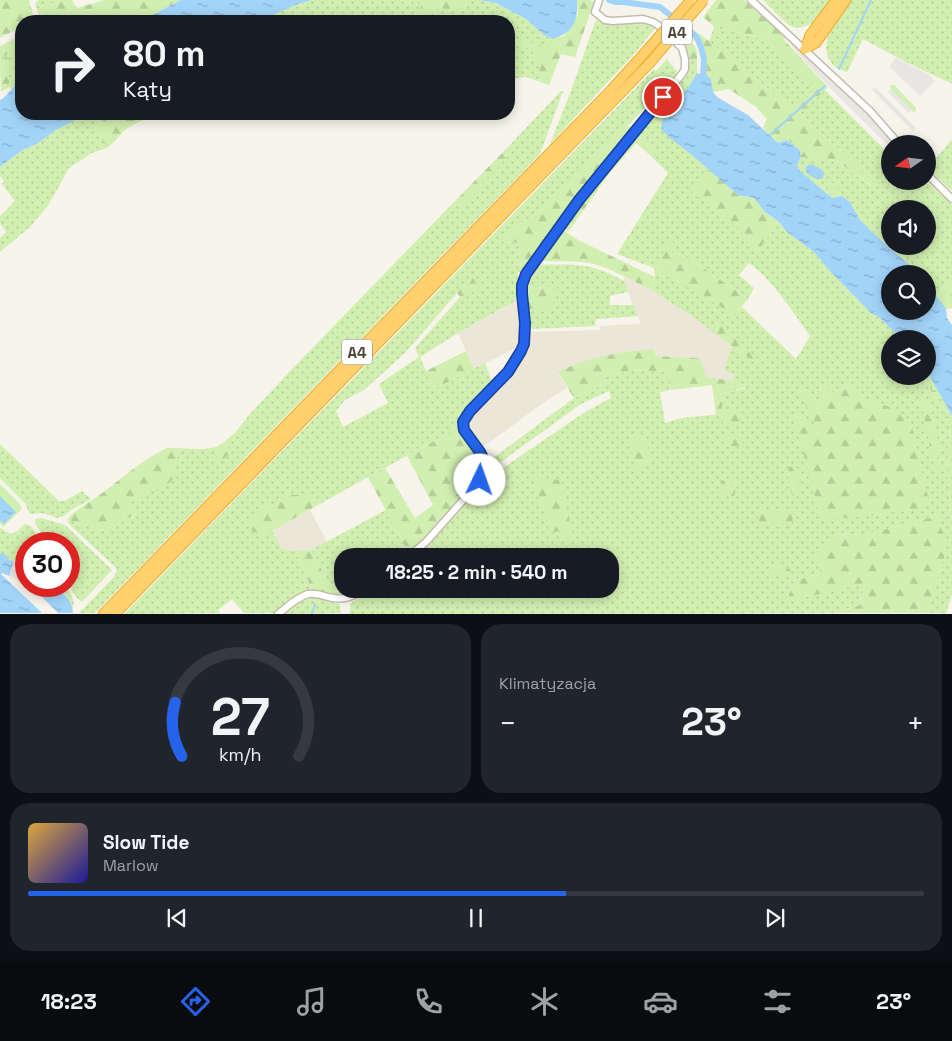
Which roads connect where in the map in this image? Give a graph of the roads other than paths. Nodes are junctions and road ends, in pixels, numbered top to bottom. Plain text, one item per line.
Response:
1 (692, 0) edge
2 (704, 0) edge
3 (751, 0) edge
4 (836, 0) edge
5 (846, 0) edge
6 (599, 1) edge
7 (805, 49) junction
8 (891, 135) edge
9 (936, 183) edge
10 (952, 199) edge
11 (419, 548) edge
12 (334, 598) edge
13 (103, 614) edge
14 (115, 614) edge
15 (278, 614) edge

1 - 13 highway, A4, bridge
2 - 14 highway, A4, bridge
3 - 7 street
4 - 7 highway
5 - 7 highway
6 - 11 street
7 - 8 street
9 - 10 street
12 - 15 street

